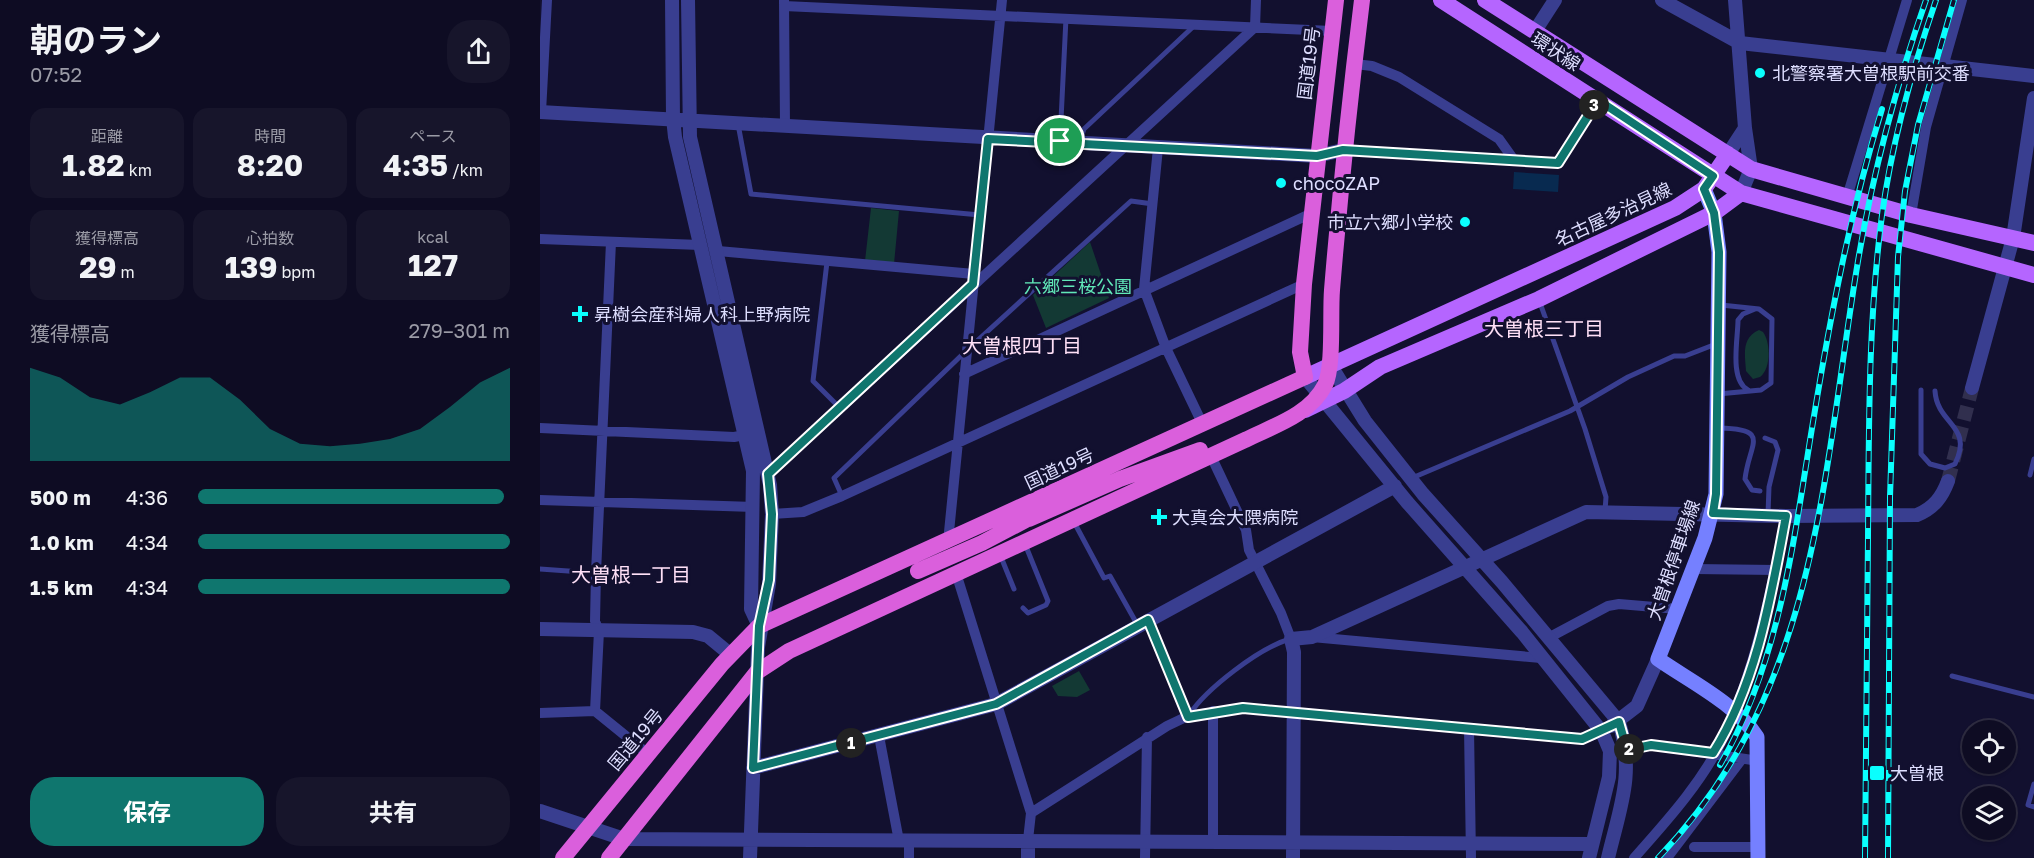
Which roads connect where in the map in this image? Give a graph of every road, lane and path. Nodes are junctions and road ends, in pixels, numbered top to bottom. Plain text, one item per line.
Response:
1 (547, 0) edge
2 (672, 0) edge
3 (688, 0) edge
4 (1002, 0) edge
5 (1256, 0) edge
6 (1336, 0) edge
7 (1362, 0) edge
8 (1441, 0) edge
9 (1485, 0) edge
10 (1555, 0) edge
11 (1662, 0) edge
12 (1736, 0) edge
13 (1906, 0) edge
14 (1962, 0) edge
15 (784, 3) edge
16 (1001, 15) junction
17 (1066, 18) junction
18 (1197, 23) junction
19 (1255, 27) junction
20 (1332, 31) junction
21 (1535, 31) junction
22 (1740, 43) junction
23 (1888, 58) junction
24 (1354, 64) junction
25 (1942, 66) junction
26 (2034, 76) edge
27 (2034, 98) edge
28 (1598, 100) junction
29 (541, 112) edge
30 (673, 118) junction
31 (689, 120) junction
32 (738, 123) junction
33 (785, 126) junction
34 (1745, 128) junction
35 (988, 139) junction
36 (1060, 141) junction
37 (1080, 143) junction
38 (1126, 145) junction
39 (1158, 148) junction
40 (1343, 150) junction
41 (1728, 154) junction
42 (1317, 156) junction
43 (2030, 156) edge
44 (1514, 160) junction
45 (1751, 169) junction
46 (1708, 183) junction
47 (1741, 193) junction
48 (1847, 197) junction
49 (1153, 204) junction
50 (1312, 213) junction
51 (1714, 213) junction
52 (980, 215) junction
53 (1911, 215) junction
54 (2013, 237) junction
55 (540, 239) edge
56 (611, 242) junction
57 (2034, 243) edge
58 (700, 245) junction
59 (718, 251) junction
60 (827, 262) junction
61 (2006, 267) junction
62 (2034, 275) edge
63 (973, 279) junction
64 (1304, 284) junction
65 (1144, 289) junction
66 (1539, 299) junction
67 (1721, 305) junction
68 (1756, 309) junction
69 (1719, 343) junction
70 (1166, 348) junction
71 (967, 350) junction
72 (1300, 352) junction
73 (1331, 366) junction
74 (964, 374) junction
75 (1305, 377) junction
76 (1972, 388) tunnel mouth
77 (1921, 390) dead end
78 (1344, 391) junction
79 (1749, 391) junction
80 (1935, 391) dead end
81 (1272, 394) junction
82 (1718, 394) junction
83 (1321, 398) junction
84 (1577, 406) junction
85 (840, 408) junction
86 (1202, 423) junction
87 (540, 428) edge
88 (1717, 428) junction
89 (603, 430) junction
90 (745, 435) junction
91 (1765, 438) dead end
92 (1245, 440) junction
93 (957, 444) junction
94 (1211, 456) junction
95 (2034, 459) edge
96 (768, 474) junction
97 (2030, 475) dead end
98 (1412, 478) junction
99 (1080, 480) junction
100 (1948, 481) tunnel mouth
101 (1395, 486) junction
102 (1760, 491) dead end
103 (842, 496) junction
104 (540, 500) edge
105 (600, 502) junction
106 (754, 507) junction
107 (1605, 511) junction
108 (1713, 513) junction
109 (772, 514) junction
110 (1768, 515) junction
111 (1786, 516) junction
112 (1029, 519) junction
113 (1073, 521) junction
114 (948, 542) junction
115 (1024, 543) junction
116 (999, 554) junction
117 (1480, 559) junction
118 (1255, 561) junction
119 (1463, 567) junction
120 (1694, 569) junction
121 (540, 570) edge
122 (1776, 570) junction
123 (918, 571) dead end
124 (596, 573) junction
125 (956, 573) junction
126 (1014, 589) dead end
127 (1023, 608) dead end
128 (1678, 609) junction
129 (1143, 623) junction
130 (759, 626) junction
131 (540, 629) edge
132 (599, 631) junction
133 (1312, 637) junction
134 (1550, 637) junction
135 (1291, 639) junction
136 (731, 655) junction
137 (1541, 658) junction
138 (1658, 659) junction
139 (757, 672) junction
140 (1952, 676) dead end
141 (2034, 697) edge
142 (996, 704) junction
143 (595, 711) junction
144 (1213, 711) junction
145 (1734, 711) junction
146 (1293, 712) junction
147 (540, 713) edge
148 (1188, 717) junction
149 (1619, 722) junction
150 (1469, 728) junction
151 (1602, 732) junction
152 (879, 736) junction
153 (1148, 737) junction
154 (1627, 750) junction
155 (1713, 753) junction
156 (648, 754) junction
157 (1742, 759) junction
158 (1759, 761) junction
159 (753, 768) junction
160 (2034, 784) edge
161 (2034, 807) edge
162 (540, 811) edge
163 (1031, 813) junction
164 (587, 827) junction
165 (624, 839) junction
166 (751, 840) junction
167 (1028, 840) junction
168 (1145, 840) junction
169 (1683, 840) junction
170 (904, 841) junction
171 (1213, 842) junction
172 (1293, 843) junction
173 (1471, 851) edge
174 (1590, 851) edge
175 (1694, 852) edge
176 (1758, 852) edge
177 (563, 858) edge
178 (609, 858) edge
179 (750, 858) edge
180 (909, 858) edge
181 (1028, 858) edge
182 (1145, 858) edge
183 (1293, 858) edge
184 (1608, 858) edge
185 (1634, 858) edge
186 (1667, 858) edge

1 - 29 street
2 - 30 street
3 - 31 street
4 - 16 street
5 - 19 street
6 - 20 highway, 国道19号
7 - 24 highway
8 - 28 main road, 環状線
9 - 21 main road, 環状線
10 - 21 street
11 - 22 street
12 - 22 street
13 - 23 street
14 - 25 street
15 - 16 street
15 - 33 street
16 - 17 street
16 - 35 street
17 - 18 street
17 - 36 lane
18 - 19 street
18 - 37 lane
19 - 20 street
19 - 38 street
20 - 42 highway, 国道19号
21 - 41 main road, 環状線
22 - 23 street
22 - 34 street
23 - 25 street
23 - 48 street
24 - 40 highway
24 - 44 street
25 - 26 street
25 - 53 street
27 - 43 street
28 - 44 street
28 - 46 main road, 環状線
29 - 30 street
30 - 31 street
30 - 58 street
31 - 32 street
31 - 59 street
32 - 33 street
32 - 52 lane
33 - 35 street
34 - 41 street
34 - 45 street
35 - 36 street
35 - 52 street
36 - 37 street
37 - 38 street
38 - 39 street
38 - 63 street
39 - 42 street
39 - 49 street
40 - 42 street
40 - 44 street
40 - 73 highway
41 - 45 main road
41 - 46 main road, 名古屋多治見線
42 - 50 highway, 国道19号
43 - 54 street
45 - 47 street
45 - 48 main road
46 - 47 main road, 環状線
46 - 51 main road, 大曽根停車場線
46 - 73 main road, 名古屋多治見線
47 - 51 main road
47 - 61 main road
48 - 53 main road
49 - 65 street
49 - 71 lane
50 - 64 highway, 国道19号
50 - 65 street
51 - 66 main road
51 - 67 main road, 大曽根停車場線
52 - 63 street
53 - 54 main road
54 - 57 main road
54 - 61 street
55 - 56 street
56 - 58 street
56 - 89 street
58 - 90 street
59 - 60 street
59 - 96 street
60 - 63 street
60 - 85 lane
61 - 62 main road
61 - 76 street
63 - 71 street
63 - 85 street
64 - 70 street
64 - 72 highway, 国道19号
65 - 70 street
65 - 74 street
66 - 78 main road
66 - 84 lane
67 - 68 lane
67 - 69 main road, 大曽根停車場線
68 - 79 lane
68 - 79 lane
69 - 82 main road, 大曽根停車場線
69 - 84 lane
70 - 86 street
70 - 93 street
71 - 74 street
71 - 103 lane
72 - 75 highway, 国道19号
72 - 81 highway
73 - 75 main road, 名古屋多治見線
73 - 78 street
73 - 83 highway
74 - 93 street
75 - 81 highway, 国道19号
75 - 83 street
77 - 80 lane, bridge
78 - 83 main road
78 - 98 street
79 - 82 lane
81 - 86 highway, 国道19号
82 - 88 main road, 大曽根停車場線
83 - 92 highway
83 - 101 street
84 - 98 lane
84 - 107 lane
85 - 96 street
86 - 99 highway, 国道19号
87 - 89 street
88 - 102 lane
88 - 108 main road, 大曽根停車場線
89 - 90 street
89 - 105 street
90 - 106 street
91 - 110 lane
92 - 94 highway
92 - 112 highway
93 - 103 street
93 - 114 street
94 - 113 highway
94 - 118 street
95 - 97 lane
96 - 109 street
98 - 117 street
99 - 112 highway
99 - 114 highway, 国道19号
100 - 111 street
101 - 118 street
101 - 119 street
103 - 109 street
104 - 105 street
105 - 106 street
105 - 124 street
106 - 130 street
107 - 108 street
107 - 117 street
108 - 110 street
108 - 120 main road, 大曽根停車場線
109 - 130 street
110 - 111 street
111 - 122 street
112 - 123 highway
113 - 115 highway
113 - 129 lane
114 - 130 highway, 国道19号
115 - 116 highway
115 - 127 lane
116 - 125 highway
116 - 126 lane
117 - 119 street
117 - 134 street
118 - 129 street
118 - 135 street
119 - 133 street
119 - 137 street
120 - 122 street
120 - 128 main road, 大曽根停車場線
121 - 124 lane
122 - 145 street
124 - 132 street
125 - 139 highway
125 - 142 street
128 - 134 street
128 - 138 main road, 大曽根停車場線
129 - 142 street
129 - 148 lane
130 - 136 highway, 国道19号
130 - 139 street
131 - 132 street
132 - 136 street
132 - 143 street
133 - 135 street
133 - 137 street
134 - 149 street
135 - 146 street
135 - 148 lane
136 - 156 highway, 国道19号
137 - 151 street
138 - 145 main road
138 - 149 street
139 - 159 street
139 - 165 highway
140 - 141 lane
142 - 152 street
142 - 163 street
143 - 147 street
143 - 156 street
144 - 146 street
144 - 148 street
144 - 171 street
145 - 155 street
145 - 158 main road
146 - 150 street
146 - 172 street
148 - 153 street
149 - 151 street
149 - 154 street
150 - 151 street
150 - 173 street
151 - 174 street
152 - 159 street
152 - 170 street
153 - 163 street
153 - 168 street
154 - 155 street
154 - 184 street
155 - 157 street
155 - 185 street
156 - 164 highway, 国道19号
157 - 158 street
157 - 169 street
158 - 176 main road
159 - 166 street
160 - 161 lane
162 - 164 street
163 - 167 street
164 - 165 street
164 - 177 highway, 国道19号
165 - 166 street
165 - 178 highway
166 - 170 street
166 - 179 street
167 - 168 street
167 - 170 street
167 - 181 street
168 - 171 street
168 - 182 street
169 - 175 street
169 - 186 street
170 - 180 street
171 - 172 street
172 - 173 street
172 - 183 street
173 - 174 street
175 - 176 street

